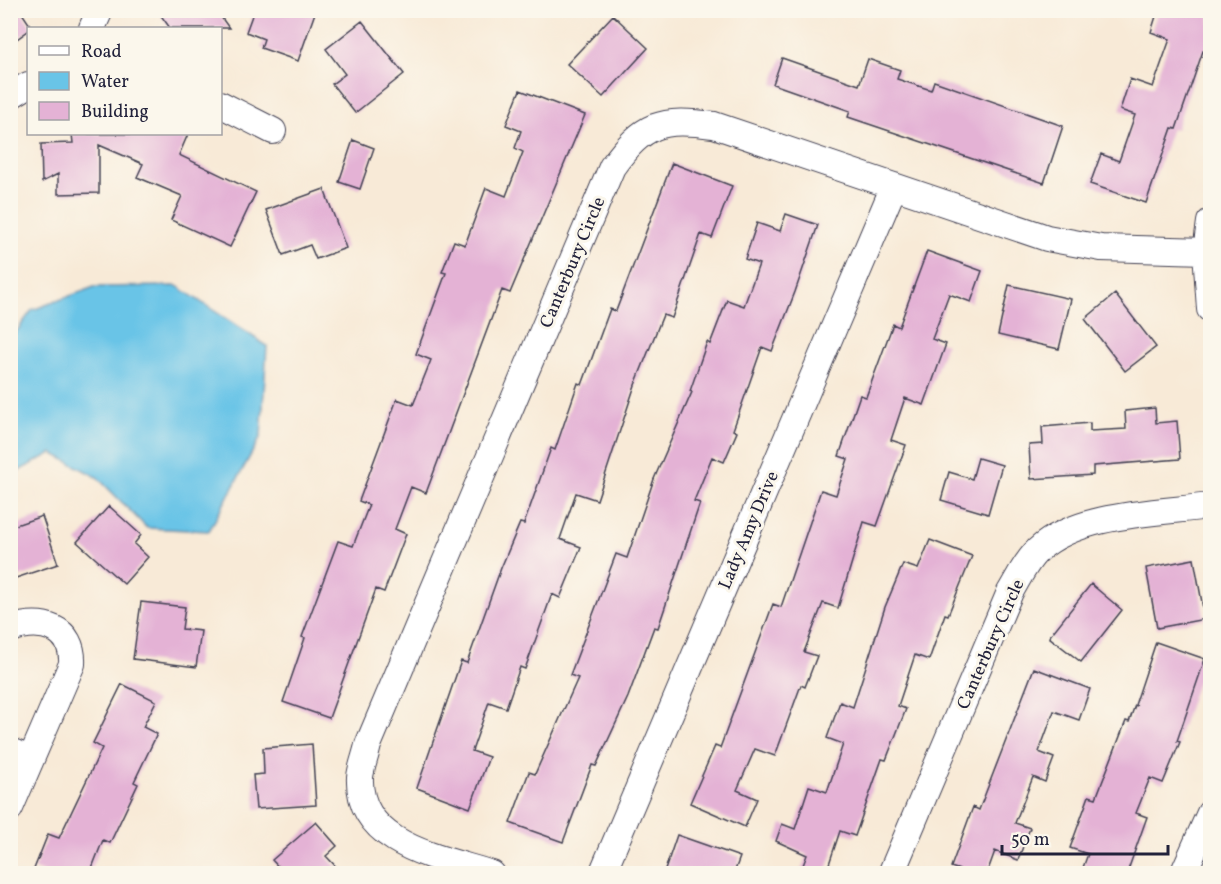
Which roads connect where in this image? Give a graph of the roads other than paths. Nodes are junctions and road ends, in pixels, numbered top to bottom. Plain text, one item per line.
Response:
1 (100, 10) edge
2 (92, 27) edge
3 (27, 85) edge
4 (10, 96) edge
5 (222, 106) edge
6 (273, 131) dead end
7 (894, 186) junction
8 (1210, 222) edge
9 (1206, 251) junction
10 (1210, 309) edge
11 (1210, 506) edge
12 (10, 629) edge
13 (20, 755) edge
14 (10, 808) edge
15 (1210, 813) edge
16 (492, 873) edge
17 (602, 873) edge
18 (891, 873) edge
19 (1183, 873) edge

1 - 2 street
3 - 4 street
5 - 6 street
7 - 9 street, Canterbury Circle
7 - 16 street, Canterbury Circle
7 - 17 street, Lady Amy Drive
8 - 9 street
9 - 10 street
11 - 18 street, Canterbury Circle
12 - 13 street
13 - 14 street
15 - 19 street

